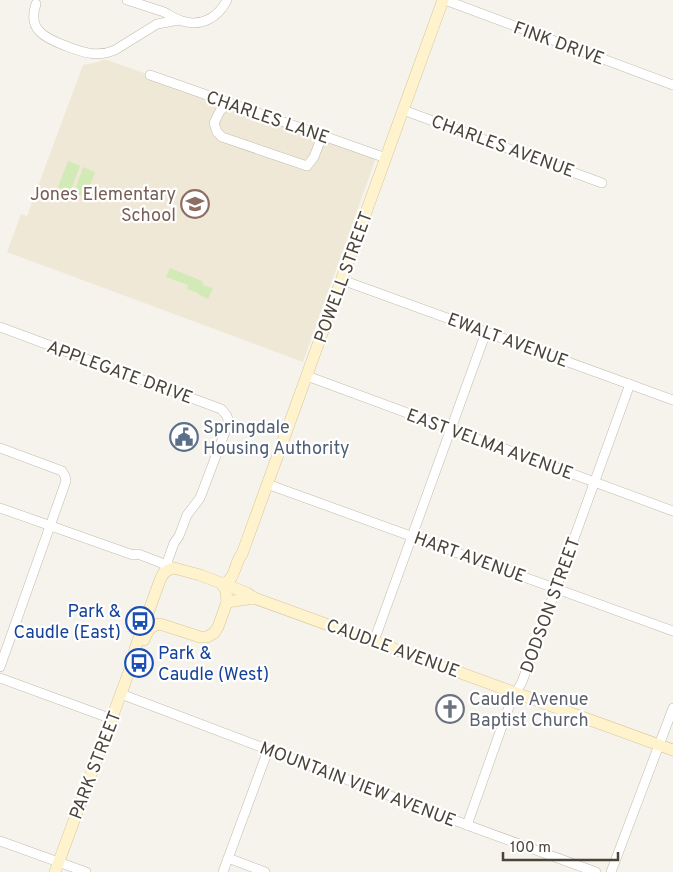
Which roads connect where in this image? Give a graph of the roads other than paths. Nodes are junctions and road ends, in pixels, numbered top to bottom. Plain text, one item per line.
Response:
1 (127, 0) edge
2 (227, 0) edge
3 (444, 0) edge
4 (36, 4) dead end
5 (179, 20) junction
6 (150, 75) dead end
7 (673, 85) edge
8 (229, 103) junction
9 (404, 110) junction
10 (322, 136) junction
11 (386, 158) junction
12 (602, 183) dead end
13 (342, 280) junction
14 (0, 327) edge
15 (486, 332) junction
16 (307, 376) junction
17 (630, 384) junction
18 (673, 400) edge
19 (450, 430) junction
20 (0, 448) edge
21 (595, 483) junction
22 (267, 484) junction
23 (0, 508) edge
24 (673, 511) edge
25 (51, 526) junction
26 (412, 536) junction
27 (168, 569) junction
28 (227, 586) junction
29 (555, 588) junction
30 (254, 598) junction
31 (227, 602) junction
32 (150, 608) junction
33 (160, 624) junction
34 (673, 631) edge
35 (374, 641) junction
36 (134, 659) junction
37 (0, 667) edge
38 (0, 678) edge
39 (516, 693) junction
40 (121, 694) junction
41 (673, 708) edge
42 (112, 719) junction
43 (659, 745) junction
44 (268, 750) junction
45 (673, 750) edge
46 (467, 825) junction
47 (0, 840) edge
48 (228, 858) junction
49 (57, 867) edge
50 (86, 872) edge
51 (223, 872) edge
52 (265, 872) edge
53 (596, 872) edge
54 (611, 872) edge

1 - 5 street
2 - 5 street
3 - 7 street, FINK DRIVE
3 - 9 street, POWELL STREET
4 - 5 street
6 - 8 street, CHARLES LANE
8 - 10 street, CHARLES LANE
8 - 10 street
9 - 11 street, POWELL STREET
9 - 12 street, CHARLES AVENUE
10 - 11 street, CHARLES LANE
11 - 13 street, POWELL STREET
13 - 15 street, EWALT AVENUE
13 - 16 street, POWELL STREET
14 - 27 street, APPLEGATE DRIVE
15 - 17 street, EWALT AVENUE
15 - 19 street
16 - 19 street, EAST VELMA AVENUE
16 - 22 street, POWELL STREET
17 - 18 street, EWALT AVENUE
17 - 21 street, DODSON STREET
19 - 21 street, EAST VELMA AVENUE
19 - 26 street
20 - 25 street
21 - 24 street, EAST VELMA AVENUE
21 - 29 street, DODSON STREET
22 - 26 street, HART AVENUE
22 - 28 street, POWELL STREET
23 - 25 street
25 - 27 street
25 - 37 street
26 - 29 street, HART AVENUE
26 - 35 street
27 - 28 street
27 - 32 street, PARK STREET
28 - 30 street, CAUDLE AVENUE
28 - 31 street, POWELL STREET
29 - 34 street, HART AVENUE
29 - 39 street, DODSON STREET
30 - 31 street, CAUDLE AVENUE
30 - 35 street, CAUDLE AVENUE
31 - 33 street
32 - 33 street
32 - 36 street, PARK STREET
33 - 36 street, PARK STREET
35 - 39 street, CAUDLE AVENUE
36 - 40 street, PARK STREET
38 - 42 street
39 - 43 street, CAUDLE AVENUE
39 - 46 street, DODSON STREET
40 - 42 street, PARK STREET
40 - 44 street, MOUNTAIN VIEW AVENUE
41 - 43 street
42 - 49 street, PARK STREET
43 - 45 street, CAUDLE AVENUE
43 - 54 street
44 - 46 street, MOUNTAIN VIEW AVENUE
44 - 48 street
46 - 53 street, MOUNTAIN VIEW AVENUE
47 - 49 street
48 - 51 street
48 - 52 street
49 - 50 street

